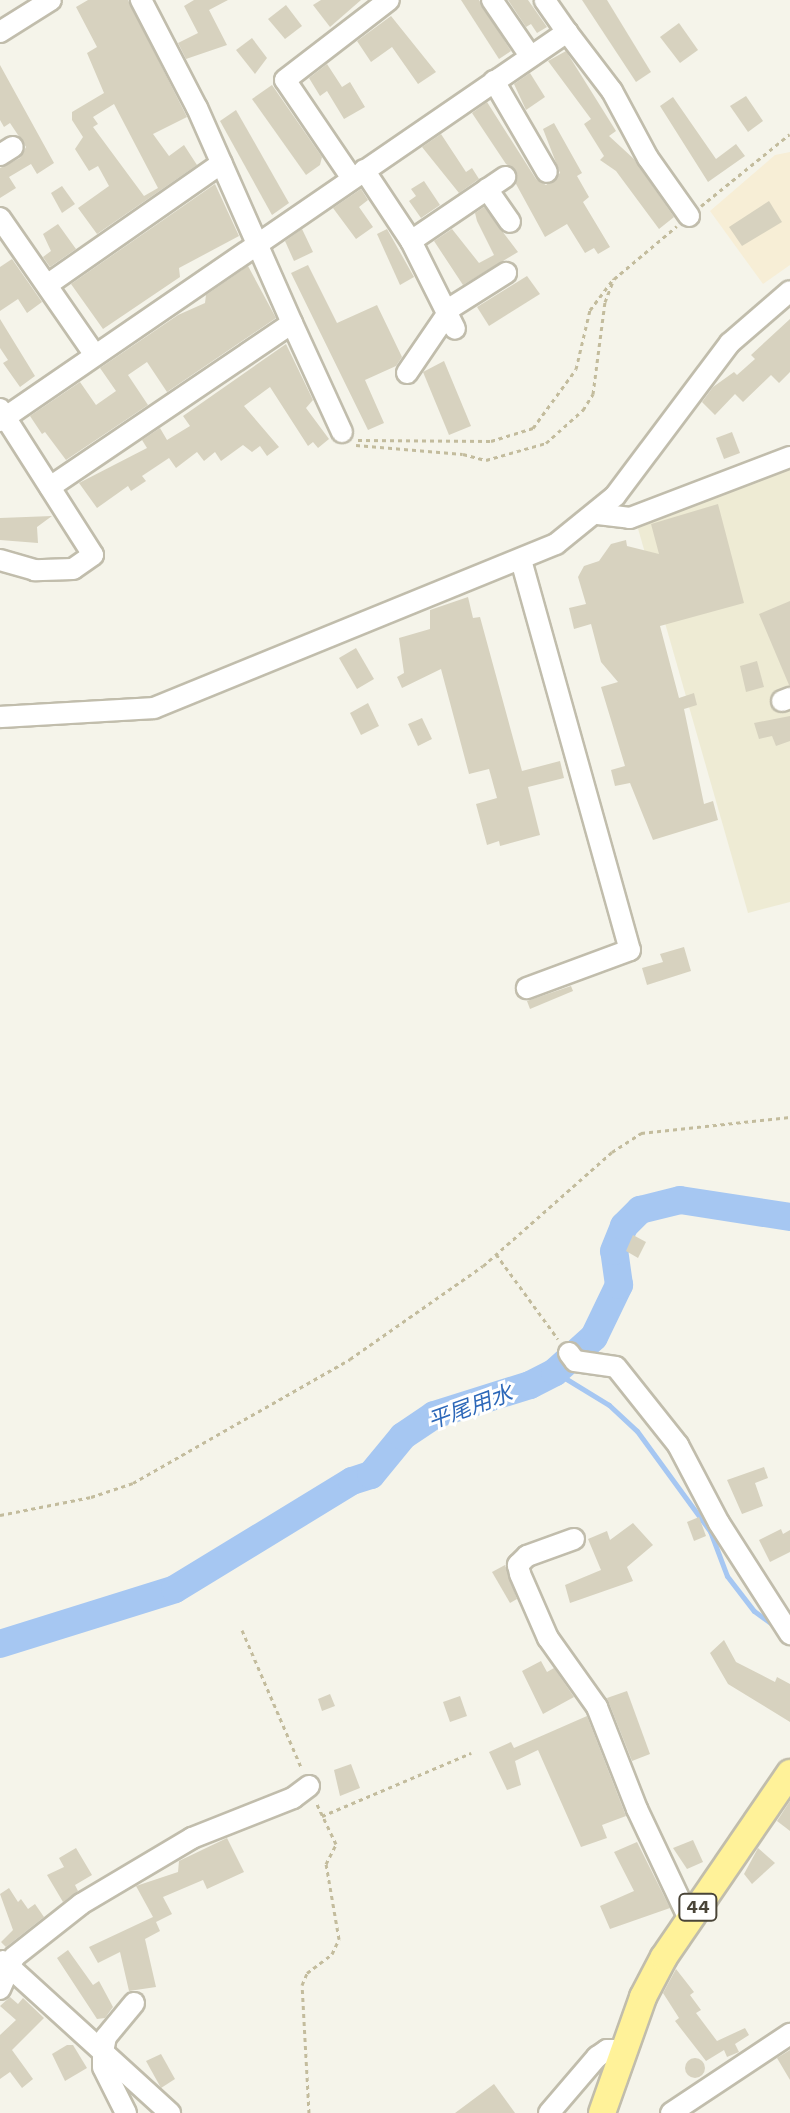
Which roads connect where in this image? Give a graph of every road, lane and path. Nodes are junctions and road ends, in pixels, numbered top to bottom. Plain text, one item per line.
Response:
1 (51, 0) edge
2 (141, 0) edge
3 (389, 0) edge
4 (492, 0) edge
5 (545, 0) edge
6 (0, 32) edge
7 (567, 32) junction
8 (530, 56) junction
9 (494, 81) junction
10 (790, 134) edge
11 (222, 163) junction
12 (547, 172) dead end
13 (358, 173) junction
14 (505, 177) dead end
15 (487, 189) junction
16 (689, 216) junction
17 (0, 218) edge
18 (510, 222) dead end
19 (257, 241) junction
20 (411, 241) junction
21 (506, 273) dead end
22 (614, 279) junction
23 (47, 285) junction
24 (790, 291) edge
25 (451, 321) junction
26 (292, 323) junction
27 (95, 355) junction
28 (407, 373) dead end
29 (2, 416) edge
30 (342, 432) junction
31 (790, 457) edge
32 (50, 487) junction
33 (598, 514) junction
34 (0, 560) edge
35 (521, 560) junction
36 (0, 717) edge
37 (527, 988) dead end
38 (790, 1117) edge
39 (496, 1254) junction
40 (572, 1357) joint
41 (0, 1515) edge
42 (574, 1539) dead end
43 (242, 1630) dead end
44 (790, 1634) edge
45 (471, 1753) dead end
46 (790, 1773) edge
47 (309, 1786) junction
48 (322, 1816) junction
49 (689, 1919) junction
50 (6, 1964) edge
51 (0, 1989) edge
52 (134, 2003) dead end
53 (790, 2034) edge
54 (623, 2050) junction
55 (103, 2052) junction
56 (126, 2113) edge
57 (170, 2113) edge
58 (309, 2113) edge
59 (549, 2113) edge
60 (602, 2113) edge
61 (671, 2113) edge

1 - 6 street
2 - 11 street
3 - 13 street
4 - 8 street
5 - 7 street
7 - 8 street
7 - 16 street
8 - 9 street
9 - 12 street
9 - 13 street
10 - 16 path
11 - 19 street
11 - 23 street
13 - 19 street
13 - 20 street
14 - 15 street
15 - 18 street
15 - 20 street
16 - 22 path
17 - 23 street
19 - 26 street
19 - 27 street
20 - 25 street
21 - 25 street
22 - 30 path
22 - 30 path
23 - 27 street
24 - 33 street
25 - 28 street
26 - 30 street
26 - 32 street
27 - 29 street
29 - 32 street
31 - 33 street
32 - 34 street
33 - 35 street
35 - 36 street
35 - 37 street
38 - 39 path
39 - 40 path
39 - 41 path
40 - 44 street
42 - 49 street
43 - 47 path
45 - 48 path
46 - 49 main road, 44
47 - 48 path
47 - 50 street
48 - 58 path
49 - 54 main road, 44
50 - 51 street
50 - 55 street
52 - 55 street
53 - 61 street
54 - 59 street
54 - 60 main road, 44
55 - 56 street
55 - 57 street

